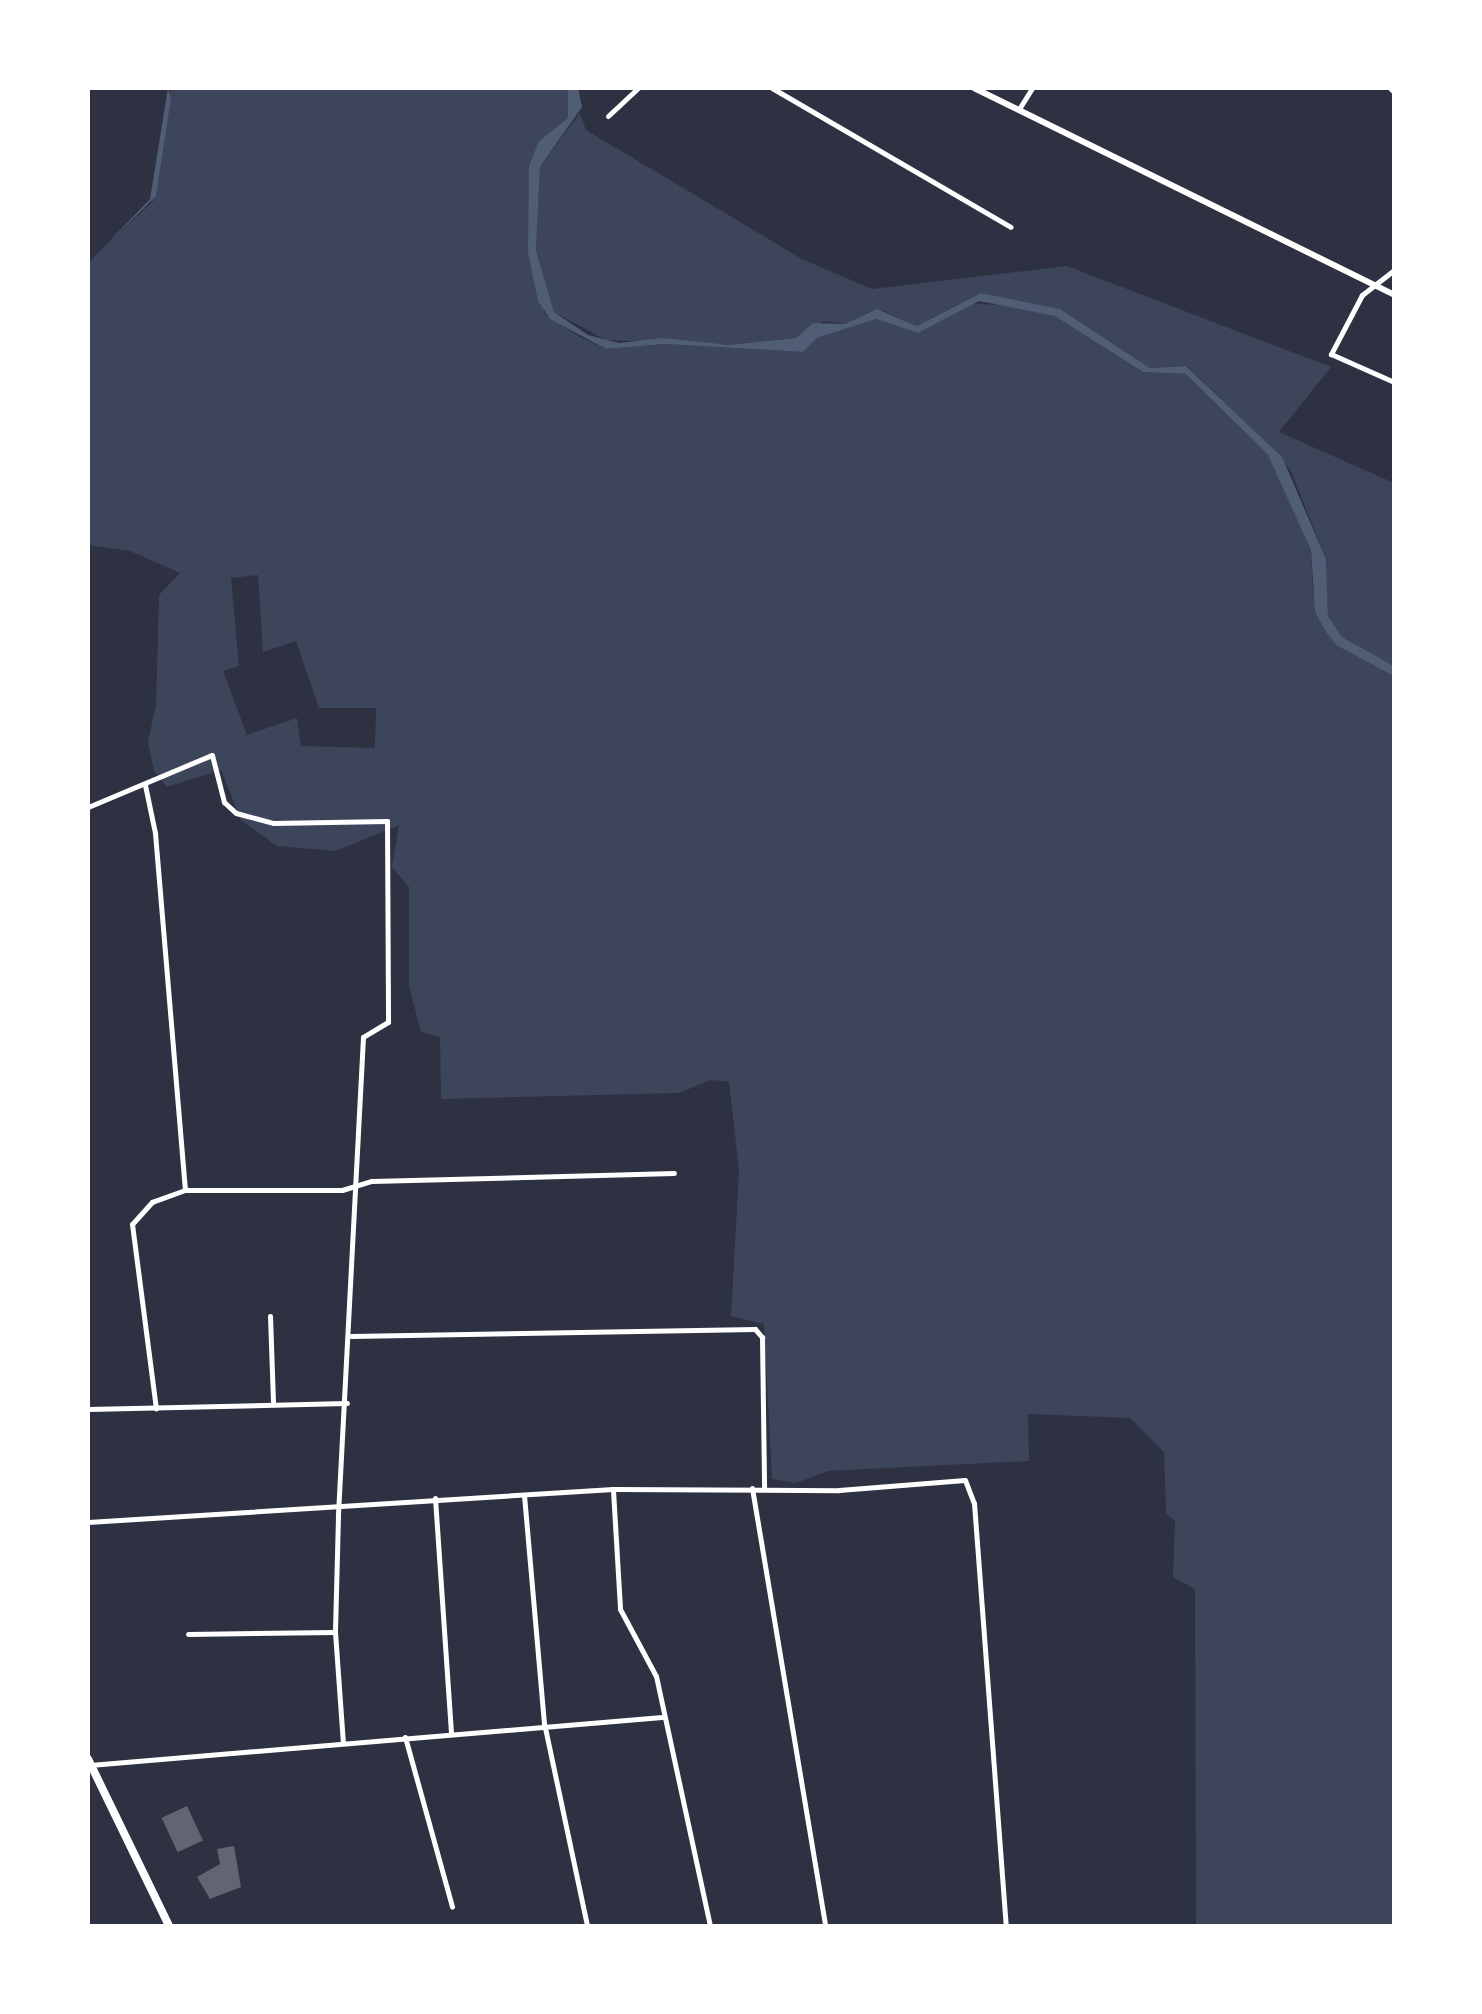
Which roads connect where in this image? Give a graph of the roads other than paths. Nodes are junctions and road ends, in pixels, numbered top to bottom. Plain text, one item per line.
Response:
1 (638, 88) edge
2 (772, 88) edge
3 (974, 88) edge
4 (1032, 88) edge
5 (1017, 112) junction
6 (608, 116) dead end
7 (1011, 227) dead end
8 (1394, 270) edge
9 (1371, 285) junction
10 (1394, 295) edge
11 (1394, 382) edge
12 (145, 786) junction
13 (88, 808) edge
14 (674, 1173) dead end
15 (356, 1188) junction
16 (185, 1190) junction
17 (270, 1316) dead end
18 (351, 1336) junction
19 (273, 1404) junction
20 (346, 1404) junction
21 (156, 1408) junction
22 (88, 1409) edge
23 (752, 1488) junction
24 (764, 1488) junction
25 (613, 1490) junction
26 (524, 1494) junction
27 (435, 1498) junction
28 (342, 1507) junction
29 (88, 1522) edge
30 (335, 1632) junction
31 (188, 1634) dead end
32 (662, 1716) junction
33 (544, 1724) junction
34 (451, 1732) junction
35 (405, 1736) junction
36 (344, 1744) junction
37 (89, 1762) edge
38 (452, 1907) dead end
39 (169, 1926) edge
40 (587, 1926) edge
41 (710, 1926) edge
42 (825, 1926) edge
43 (1006, 1926) edge

1 - 6 street
2 - 7 street
3 - 5 street
4 - 5 street
5 - 9 street
8 - 9 street
9 - 10 street
9 - 11 street
12 - 13 street
12 - 15 street
12 - 16 street
14 - 15 street
15 - 16 street
15 - 18 street
16 - 21 street
17 - 19 street
18 - 20 street
18 - 24 street
19 - 20 street
19 - 21 street
20 - 28 street
21 - 22 street
23 - 24 street
23 - 25 street
23 - 42 street
24 - 43 street
25 - 26 street
25 - 32 street
26 - 27 street
26 - 33 street
27 - 28 street
27 - 34 street
28 - 29 street
28 - 30 street
30 - 31 street
30 - 36 street
32 - 33 street
32 - 41 street
33 - 34 street
33 - 40 street
34 - 35 street
35 - 36 street
35 - 38 street
36 - 37 street
37 - 39 main road

